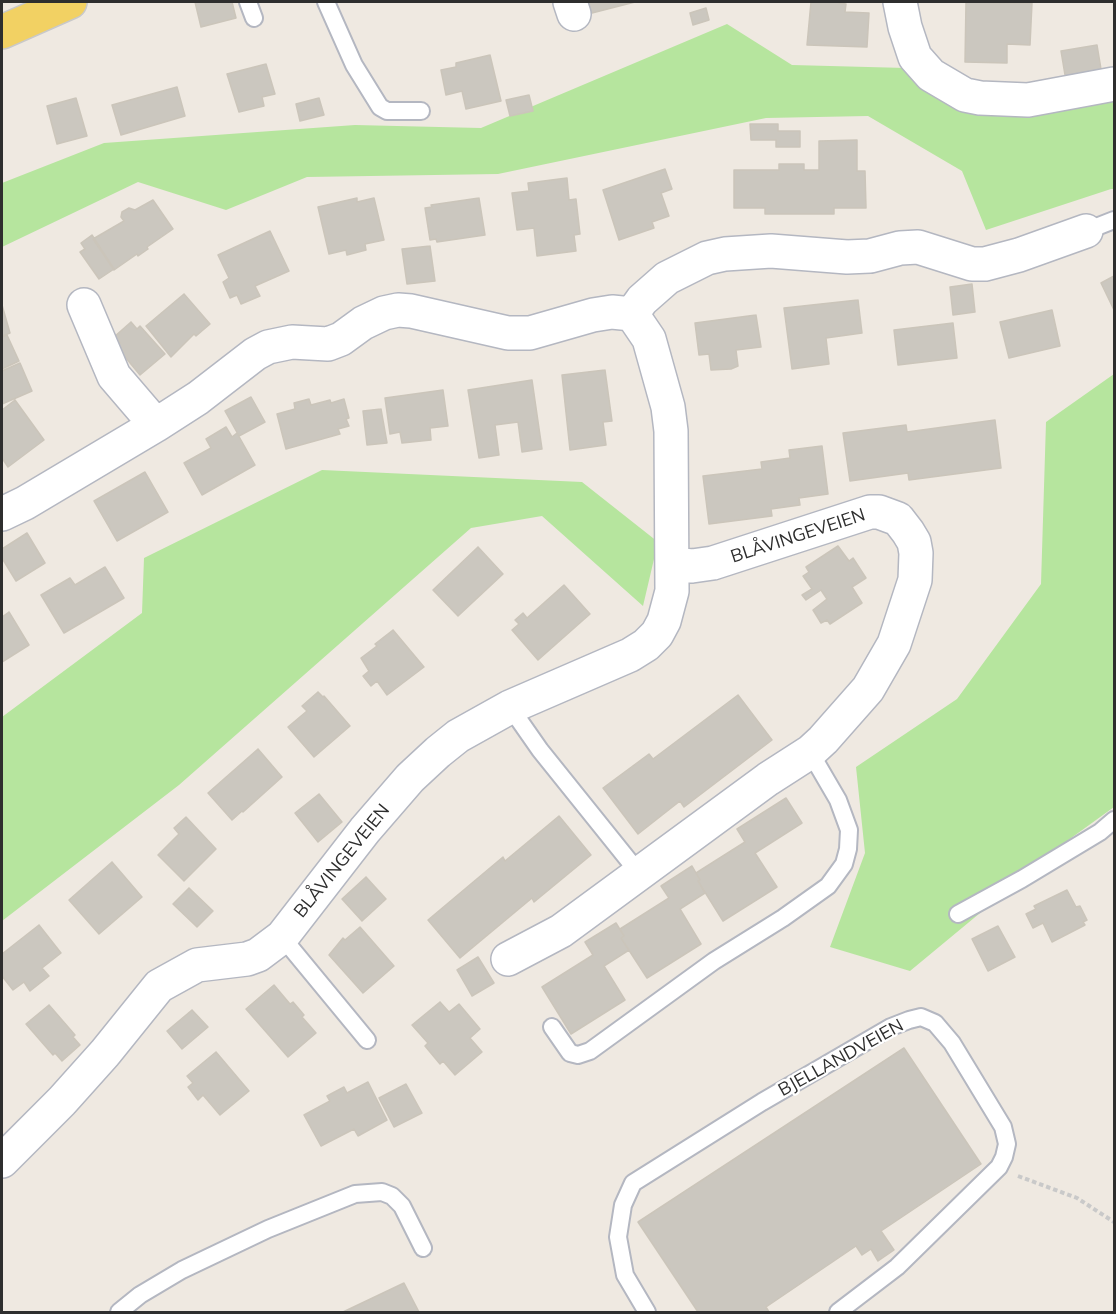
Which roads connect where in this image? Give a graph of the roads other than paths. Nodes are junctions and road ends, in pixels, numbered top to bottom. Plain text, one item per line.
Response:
1 (70, 2) edge
2 (326, 2) edge
3 (900, 2) edge
4 (2, 32) edge
5 (1114, 84) edge
6 (421, 111) dead end
7 (1100, 225) edge
8 (84, 305) dead end
9 (632, 314) junction
10 (156, 425) junction
11 (2, 514) edge
12 (673, 564) junction
13 (510, 707) junction
14 (810, 752) junction
15 (1114, 820) edge
16 (638, 872) junction
17 (958, 914) dead end
18 (282, 937) junction
19 (508, 958) dead end
20 (552, 1027) dead end
21 (367, 1040) dead end
22 (2, 1161) edge
23 (423, 1248) dead end
24 (119, 1312) edge
25 (647, 1312) edge
26 (838, 1312) edge

1 - 4 main road
2 - 6 lane
3 - 5 street
7 - 9 street
8 - 10 street
9 - 10 street
9 - 12 street, BLÅVINGEVEIEN
10 - 11 street
12 - 13 street, BLÅVINGEVEIEN
12 - 14 street, BLÅVINGEVEIEN
13 - 16 lane
13 - 18 street, BLÅVINGEVEIEN
14 - 16 street, BLÅVINGEVEIEN
14 - 20 lane
15 - 17 lane
16 - 19 street, BLÅVINGEVEIEN
18 - 21 lane
18 - 22 street, BLÅVINGEVEIEN
23 - 24 lane
25 - 26 lane, BJELLANDVEIEN

